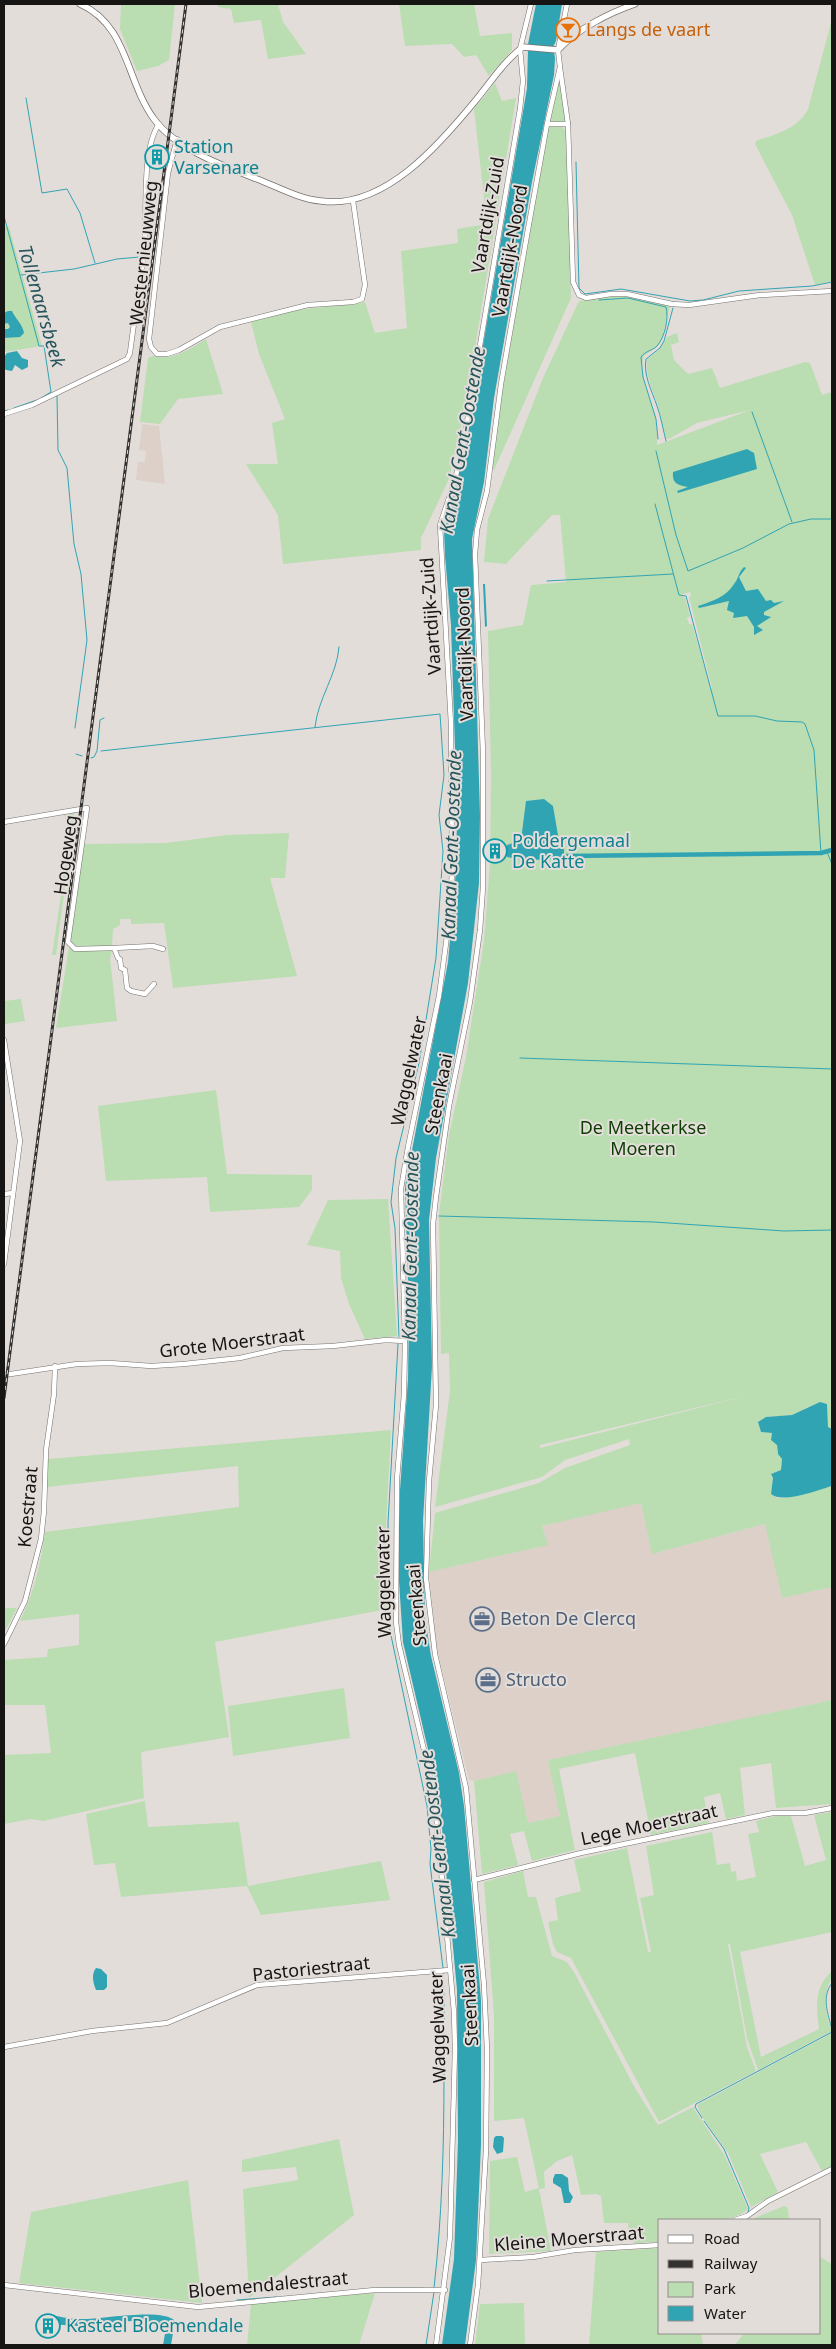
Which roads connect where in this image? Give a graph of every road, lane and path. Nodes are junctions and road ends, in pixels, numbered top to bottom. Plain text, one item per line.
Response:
1 (80, 4) edge
2 (531, 4) edge
3 (567, 4) edge
4 (635, 4) edge
5 (520, 49) junction
6 (558, 50) junction
7 (560, 68) junction
8 (159, 124) junction
9 (547, 124) junction
10 (568, 124) junction
11 (176, 139) junction
12 (353, 201) junction
13 (832, 291) edge
14 (4, 414) edge
15 (4, 822) edge
16 (484, 862) joint
17 (114, 948) junction
18 (164, 949) dead end
19 (443, 967) joint
20 (154, 984) dead end
21 (4, 1040) edge
22 (13, 1193) junction
23 (4, 1194) edge
24 (5, 1241) edge
25 (4, 1264) edge
26 (405, 1341) junction
27 (55, 1366) junction
28 (4, 1375) edge
29 (4, 1644) edge
30 (832, 1808) edge
31 (474, 1880) junction
32 (445, 1971) junction
33 (4, 2048) edge
34 (832, 2169) edge
35 (738, 2219) edge
36 (658, 2245) edge
37 (480, 2260) junction
38 (4, 2285) edge
39 (445, 2290) junction
40 (436, 2345) edge
41 (470, 2345) edge

1 - 8 street
2 - 5 street, Vaartdijk-Zuid
3 - 6 street, Vaartdijk-Noord
4 - 6 street
5 - 6 street
5 - 12 street
5 - 19 street, Vaartdijk-Zuid
6 - 7 street, Vaartdijk-Noord
7 - 9 street, Vaartdijk-Noord
7 - 10 street
8 - 11 street
8 - 14 street
9 - 10 street
9 - 16 street, Vaartdijk-Noord
10 - 13 street
11 - 12 street
11 - 12 street, Westernieuwweg
15 - 17 street, Hogeweg
16 - 31 street, Steenkaai
17 - 18 street, Hogeweg
17 - 20 street
19 - 26 street, Waggelwater
21 - 22 street
22 - 23 street
22 - 24 street
24 - 25 street
26 - 27 street, Grote Moerstraat
26 - 32 street, Waggelwater
27 - 28 street, Grote Moerstraat
27 - 29 street, Koestraat
30 - 31 street, Lege Moerstraat
31 - 37 street, Steenkaai
32 - 33 street, Pastoriestraat
32 - 39 street, Waggelwater
34 - 35 street
36 - 37 street, Kleine Moerstraat
37 - 41 street, Steenkaai
38 - 39 street, Bloemendalestraat
39 - 40 street, Waggelwater

